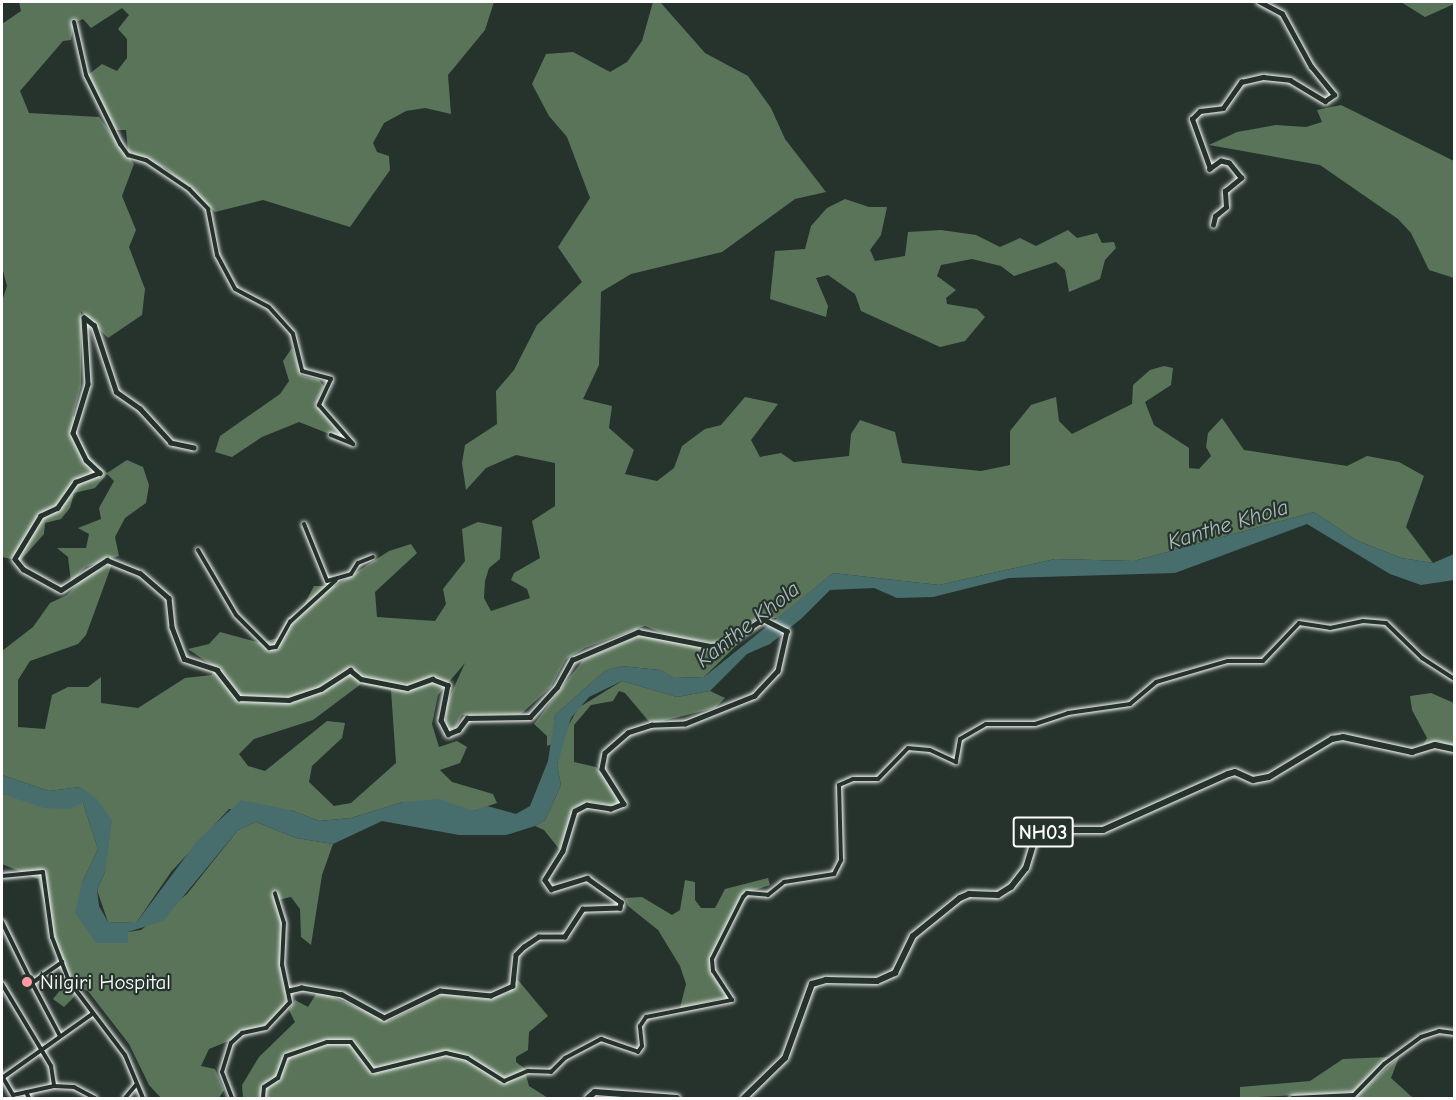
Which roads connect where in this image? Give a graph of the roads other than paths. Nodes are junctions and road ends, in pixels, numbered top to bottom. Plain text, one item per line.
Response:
1 (1259, 2) edge
2 (74, 22) dead end
3 (1213, 225) dead end
4 (332, 435) dead end
5 (194, 448) dead end
6 (304, 524) dead end
7 (198, 550) dead end
8 (373, 557) dead end
9 (336, 580) junction
10 (1455, 680) edge
11 (1455, 749) edge
12 (2, 876) edge
13 (274, 893) dead end
14 (2, 922) edge
15 (62, 962) junction
16 (32, 982) junction
17 (2, 984) edge
18 (289, 991) junction
19 (92, 1014) junction
20 (1455, 1033) edge
21 (60, 1036) junction
22 (37, 1050) junction
23 (2, 1077) edge
24 (136, 1085) junction
25 (54, 1086) junction
26 (26, 1092) junction
27 (29, 1098) edge
28 (94, 1098) edge
29 (125, 1098) edge
30 (143, 1098) edge
31 (232, 1098) edge
32 (263, 1098) edge
33 (588, 1098) edge
34 (677, 1098) edge
35 (744, 1098) edge
36 (1292, 1098) edge

1 - 3 street
2 - 4 street
5 - 18 street
6 - 9 street
7 - 9 street
8 - 9 street
10 - 32 street
11 - 35 main road, NH03
12 - 15 street
13 - 18 street
14 - 16 street
15 - 16 street
15 - 19 street
16 - 21 street
17 - 22 street
18 - 31 street
19 - 21 street
19 - 24 street
20 - 36 street
21 - 22 street
22 - 23 street
22 - 25 street
23 - 26 street
24 - 29 street
24 - 30 street
25 - 26 street
25 - 28 street
26 - 27 street
33 - 34 main road

